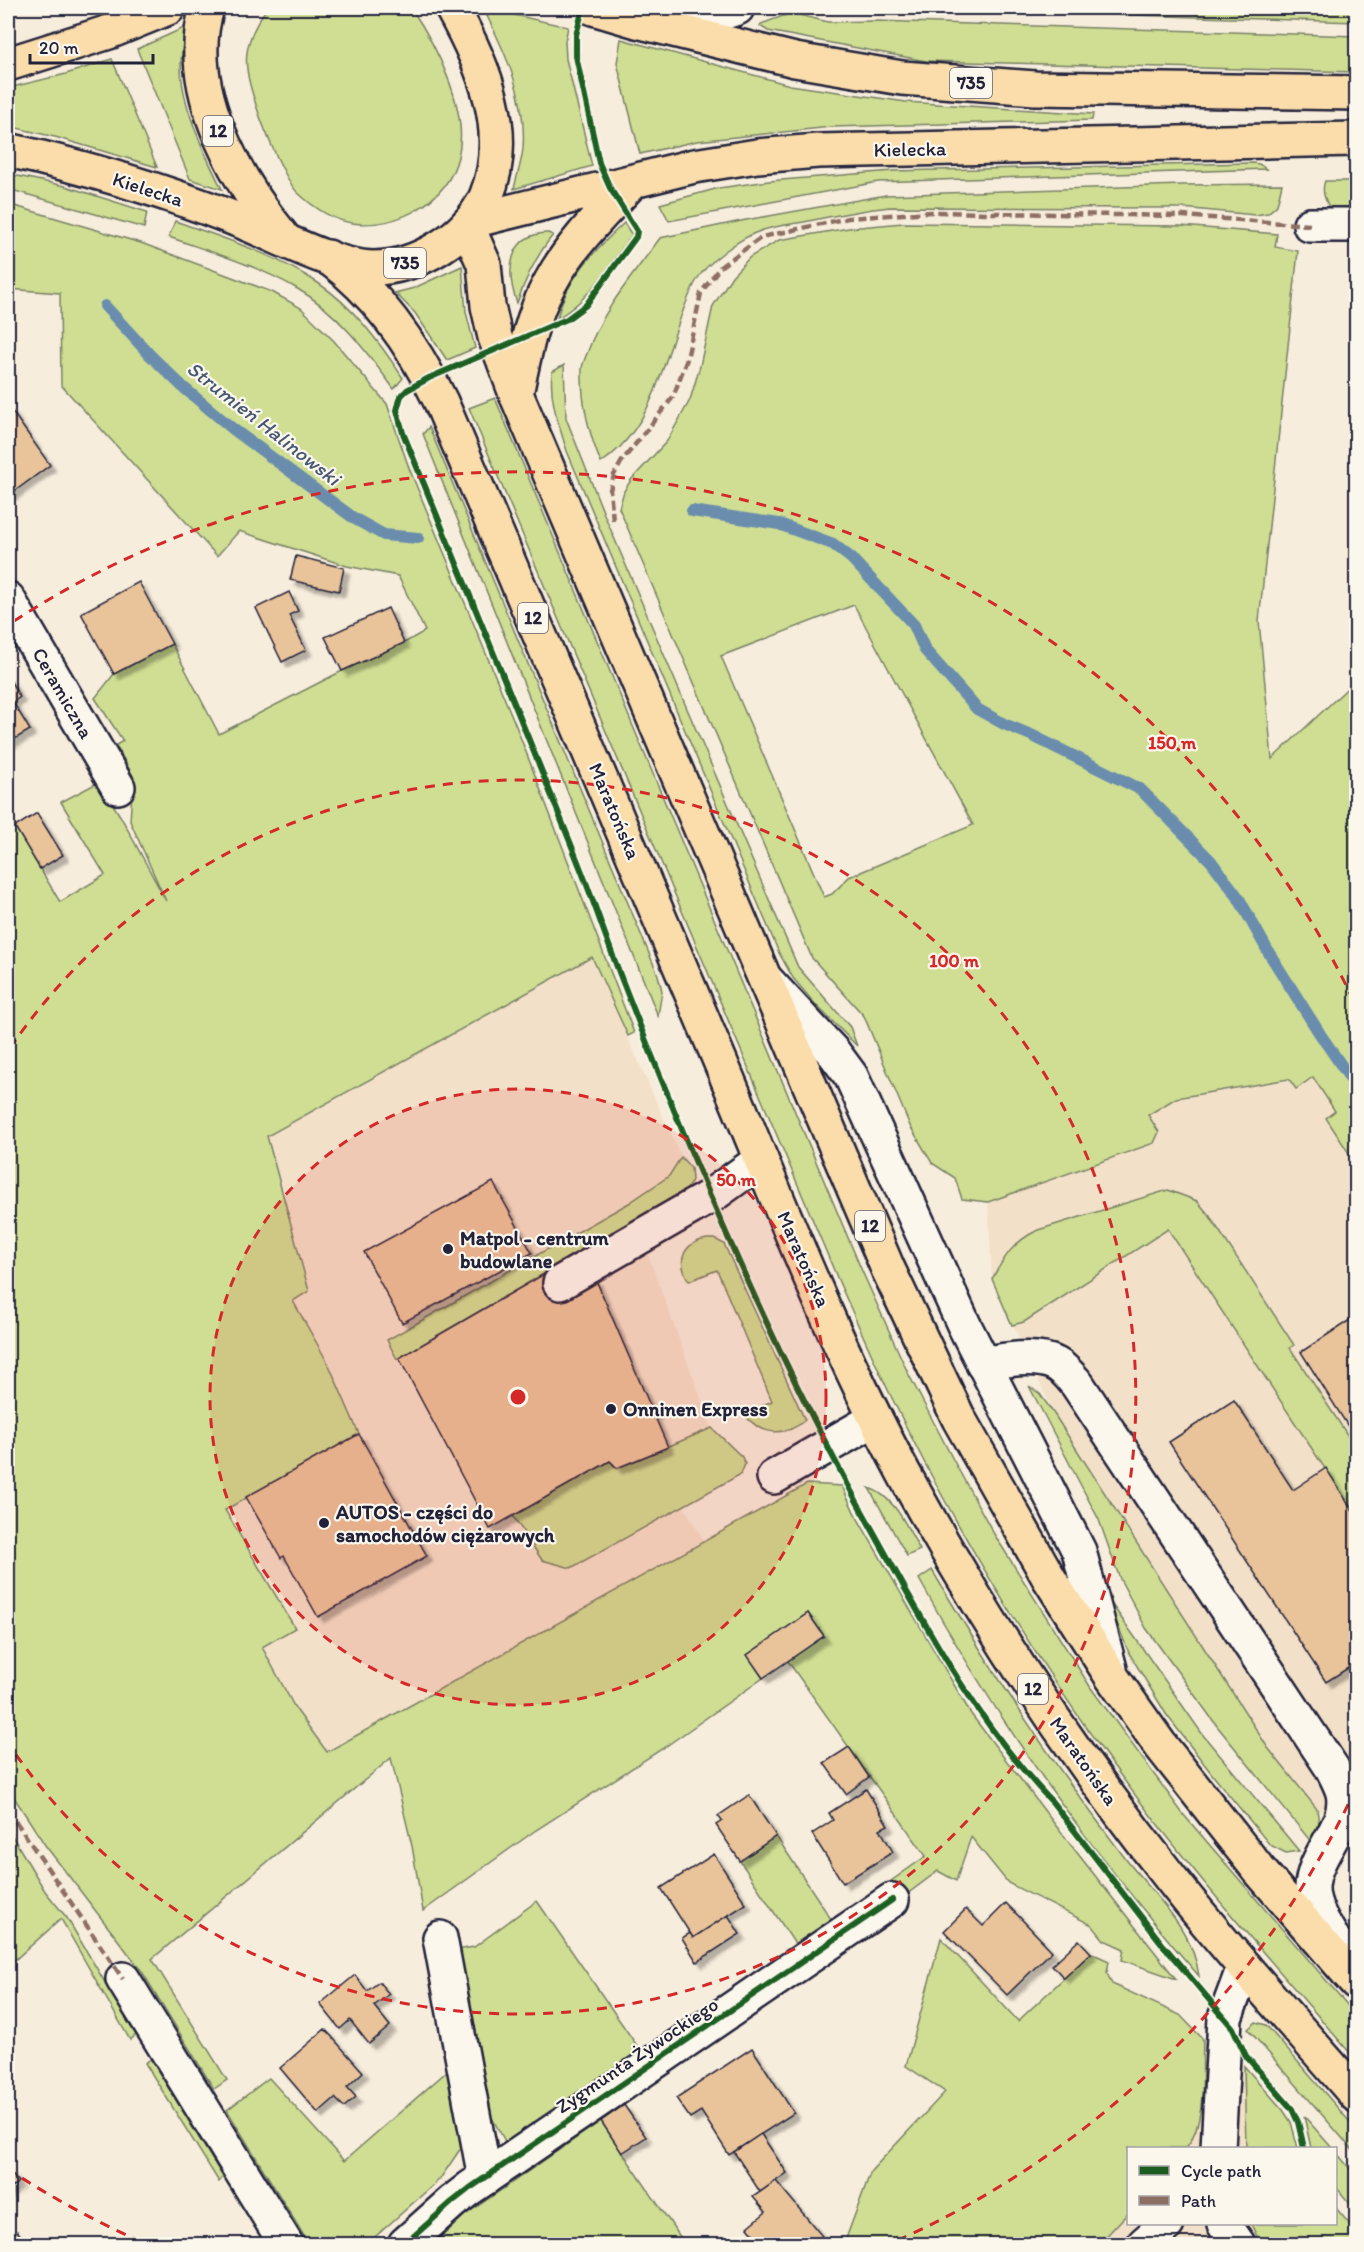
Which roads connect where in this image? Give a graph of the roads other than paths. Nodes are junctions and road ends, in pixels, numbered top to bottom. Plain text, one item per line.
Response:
1 (168, 8) edge
2 (207, 8) edge
3 (452, 8) edge
4 (593, 8) edge
5 (737, 8) edge
6 (117, 20) edge
7 (656, 25) junction
8 (8, 64) edge
9 (1356, 93) edge
10 (1356, 139) edge
11 (8, 150) edge
12 (632, 182) junction
13 (469, 223) junction
14 (1310, 225) dead end
15 (1356, 225) edge
16 (284, 238) junction
17 (328, 257) junction
18 (516, 394) junction
19 (8, 599) edge
20 (118, 787) dead end
21 (765, 979) junction
22 (761, 1160) junction
23 (560, 1284) dead end
24 (983, 1364) junction
25 (875, 1419) junction
26 (774, 1477) dead end
27 (1112, 1677) junction
28 (892, 1900) dead end
29 (440, 1938) dead end
30 (1244, 1967) junction
31 (123, 1979) dead end
32 (1356, 1980) edge
33 (1356, 2095) edge
34 (1218, 2147) edge
35 (485, 2178) junction
36 (1165, 2225) edge
37 (1225, 2225) edge
38 (286, 2244) edge
39 (405, 2244) edge
40 (1144, 2244) edge
41 (1238, 2244) edge

1 - 6 main road
2 - 16 main road, 12
3 - 13 main road
4 - 7 main road, 735
5 - 7 street
6 - 8 main road
7 - 9 main road, 735
10 - 12 main road, Kielecka / 735
11 - 16 main road, Kielecka
12 - 13 main road, Kielecka / 735
12 - 18 main road
13 - 17 main road, 735
13 - 18 main road, 12
14 - 15 street
16 - 17 main road, 12
17 - 22 main road, Maratońska / 12
18 - 21 main road, 12
19 - 20 street, Ceramiczna
21 - 24 street
21 - 27 main road, 12
22 - 23 street
22 - 25 main road, Maratońska / 12
24 - 27 street
24 - 32 street
25 - 26 street
25 - 30 main road, Maratońska / 12
27 - 32 main road, 12
28 - 35 street, Zygmunta Żywockiego
29 - 35 street
30 - 33 main road, Maratońska / 12
30 - 34 street
31 - 38 street
35 - 39 street, Zygmunta Żywockiego
36 - 40 street
37 - 41 street

